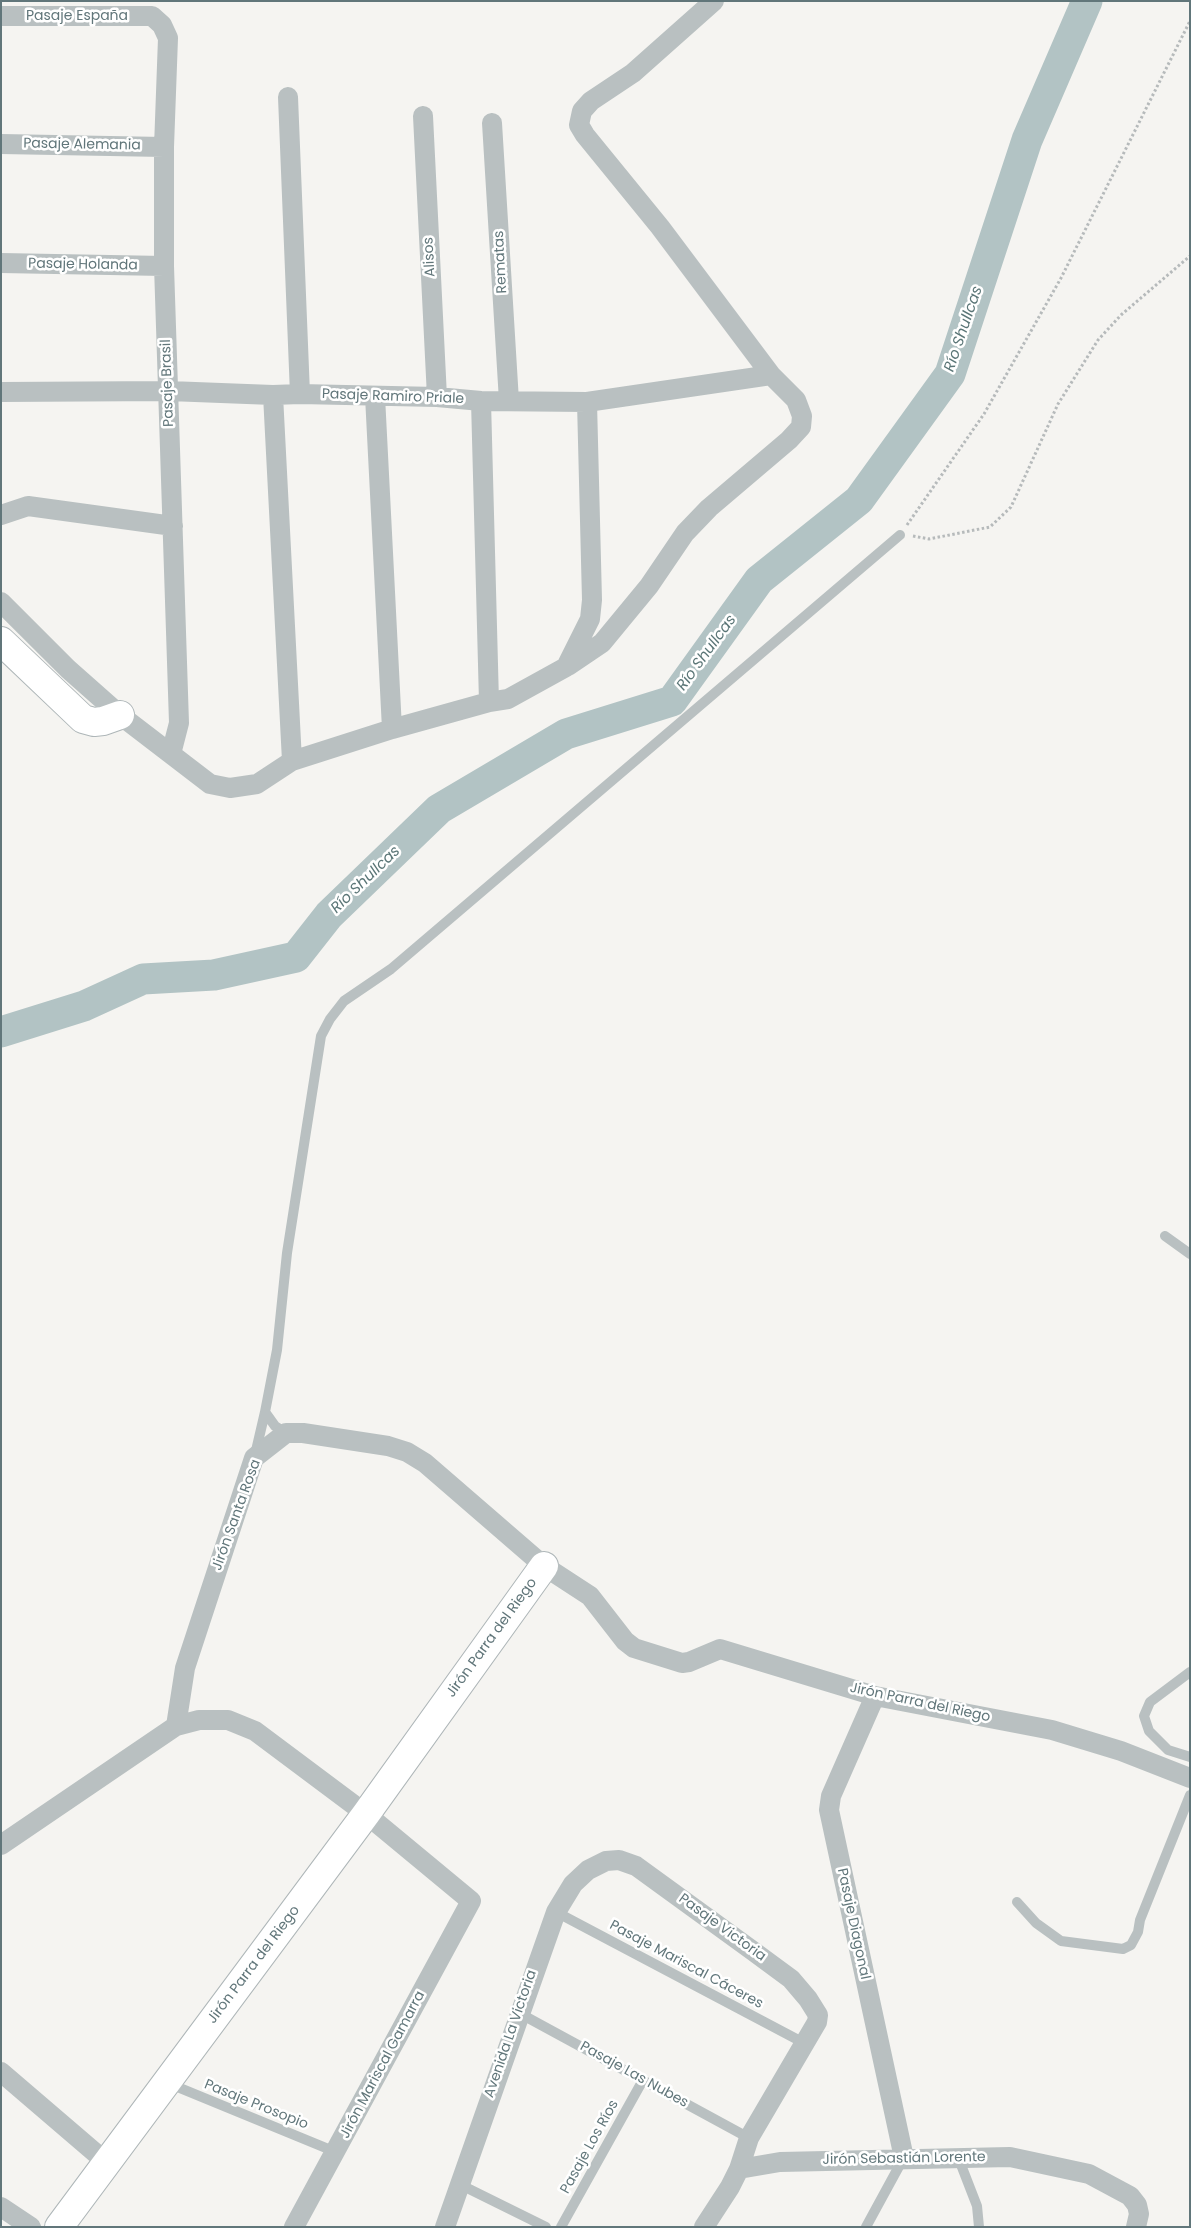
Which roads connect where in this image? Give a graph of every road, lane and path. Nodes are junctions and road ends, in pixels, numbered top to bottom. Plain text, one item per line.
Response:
1 (714, 1) edge
2 (1, 16) edge
3 (152, 16) joint
4 (1190, 21) edge
5 (288, 96) dead end
6 (423, 116) dead end
7 (492, 123) dead end
8 (1, 144) edge
9 (164, 147) junction
10 (1190, 256) edge
11 (1, 263) edge
12 (164, 266) junction
13 (771, 375) junction
14 (169, 391) junction
15 (1, 392) edge
16 (300, 394) junction
17 (273, 395) junction
18 (375, 396) junction
19 (437, 397) junction
20 (480, 401) junction
21 (509, 401) junction
22 (587, 402) junction
23 (1, 515) edge
24 (173, 526) junction
25 (900, 535) junction
26 (1, 602) edge
27 (1, 641) edge
28 (566, 667) junction
29 (489, 702) junction
30 (120, 715) junction
31 (392, 729) junction
32 (171, 754) junction
33 (292, 760) junction
34 (1164, 1236) dead end
35 (1190, 1254) edge
36 (264, 1412) junction
37 (286, 1434) junction
38 (254, 1458) junction
39 (544, 1566) junction
40 (1190, 1672) edge
41 (875, 1696) junction
42 (176, 1726) junction
43 (1190, 1757) edge
44 (1190, 1778) edge
45 (1190, 1795) edge
46 (366, 1814) junction
47 (1, 1845) edge
48 (606, 1861) joint
49 (1017, 1902) dead end
50 (556, 1912) junction
51 (519, 2012) junction
52 (804, 2043) junction
53 (1, 2072) edge
54 (643, 2080) junction
55 (166, 2083) junction
56 (749, 2138) junction
57 (336, 2152) junction
58 (958, 2157) junction
59 (904, 2158) junction
60 (106, 2162) junction
61 (739, 2169) junction
62 (459, 2184) junction
63 (1, 2207) edge
64 (32, 2227) edge
65 (59, 2227) edge
66 (294, 2227) edge
67 (445, 2227) edge
68 (546, 2227) edge
69 (561, 2227) edge
70 (704, 2227) edge
71 (866, 2227) edge
72 (979, 2227) edge
73 (1136, 2227) edge

1 - 13 street
2 - 3 street, Pasaje España
3 - 9 street, Pasaje Brasil
4 - 25 path
5 - 16 street
6 - 19 street, Alisos
7 - 21 street, Rematas
8 - 9 street, Pasaje Alemania
9 - 12 street, Pasaje Brasil
10 - 25 path
11 - 12 street, Pasaje Holanda
12 - 14 street, Pasaje Brasil
13 - 22 street, Pasaje Ramiro Priale
13 - 28 street
14 - 15 street, Pasaje Ramiro Priale
14 - 17 street, Pasaje Ramiro Priale
14 - 24 street, Pasaje Brasil
16 - 17 street, Pasaje Ramiro Priale
16 - 18 street, Pasaje Ramiro Priale
17 - 33 street
18 - 19 street, Pasaje Ramiro Priale
18 - 31 street
19 - 20 street, Pasaje Ramiro Priale
20 - 21 street, Pasaje Ramiro Priale
20 - 29 street
21 - 22 street, Pasaje Ramiro Priale
22 - 28 street
23 - 24 street
24 - 32 street, Pasaje Brasil
25 - 36 lane
26 - 30 street
27 - 30 street
28 - 29 street
29 - 31 street
30 - 32 street
31 - 33 street
32 - 33 street
34 - 35 lane
36 - 37 lane
36 - 38 lane
37 - 38 street, Jirón Santa Rosa
37 - 39 street
38 - 42 street, Jirón Santa Rosa
39 - 41 street, Jirón Parra del Riego
39 - 46 street, Jirón Parra del Riego
40 - 43 lane
41 - 44 street, Jirón Parra del Riego
41 - 59 street, Pasaje Diagonal
42 - 46 street
42 - 47 street
45 - 49 lane
46 - 55 street, Jirón Parra del Riego
46 - 57 street, Jirón Mariscal Gamarra
48 - 50 street, Avenida La Victoria
48 - 52 street, Pasaje Victoria
50 - 51 street, Avenida La Victoria
50 - 52 lane, Pasaje Mariscal Cáceres
51 - 54 lane, Pasaje Las Nubes
51 - 62 street, Avenida La Victoria
52 - 56 street
53 - 60 street
54 - 56 lane, Pasaje Las Nubes
54 - 69 lane, Pasaje Los Ríos
55 - 57 lane, Pasaje Prosopio
55 - 60 street, Jirón Parra del Riego
56 - 61 street
57 - 66 street, Jirón Mariscal Gamarra
58 - 59 street, Jirón Sebastián Lorente
58 - 72 lane
58 - 73 street, Jirón Sebastián Lorente
59 - 61 street, Jirón Sebastián Lorente
59 - 71 lane
60 - 65 street, Jirón Parra del Riego
61 - 70 street
62 - 67 street, Avenida La Victoria
62 - 68 lane
63 - 64 street

